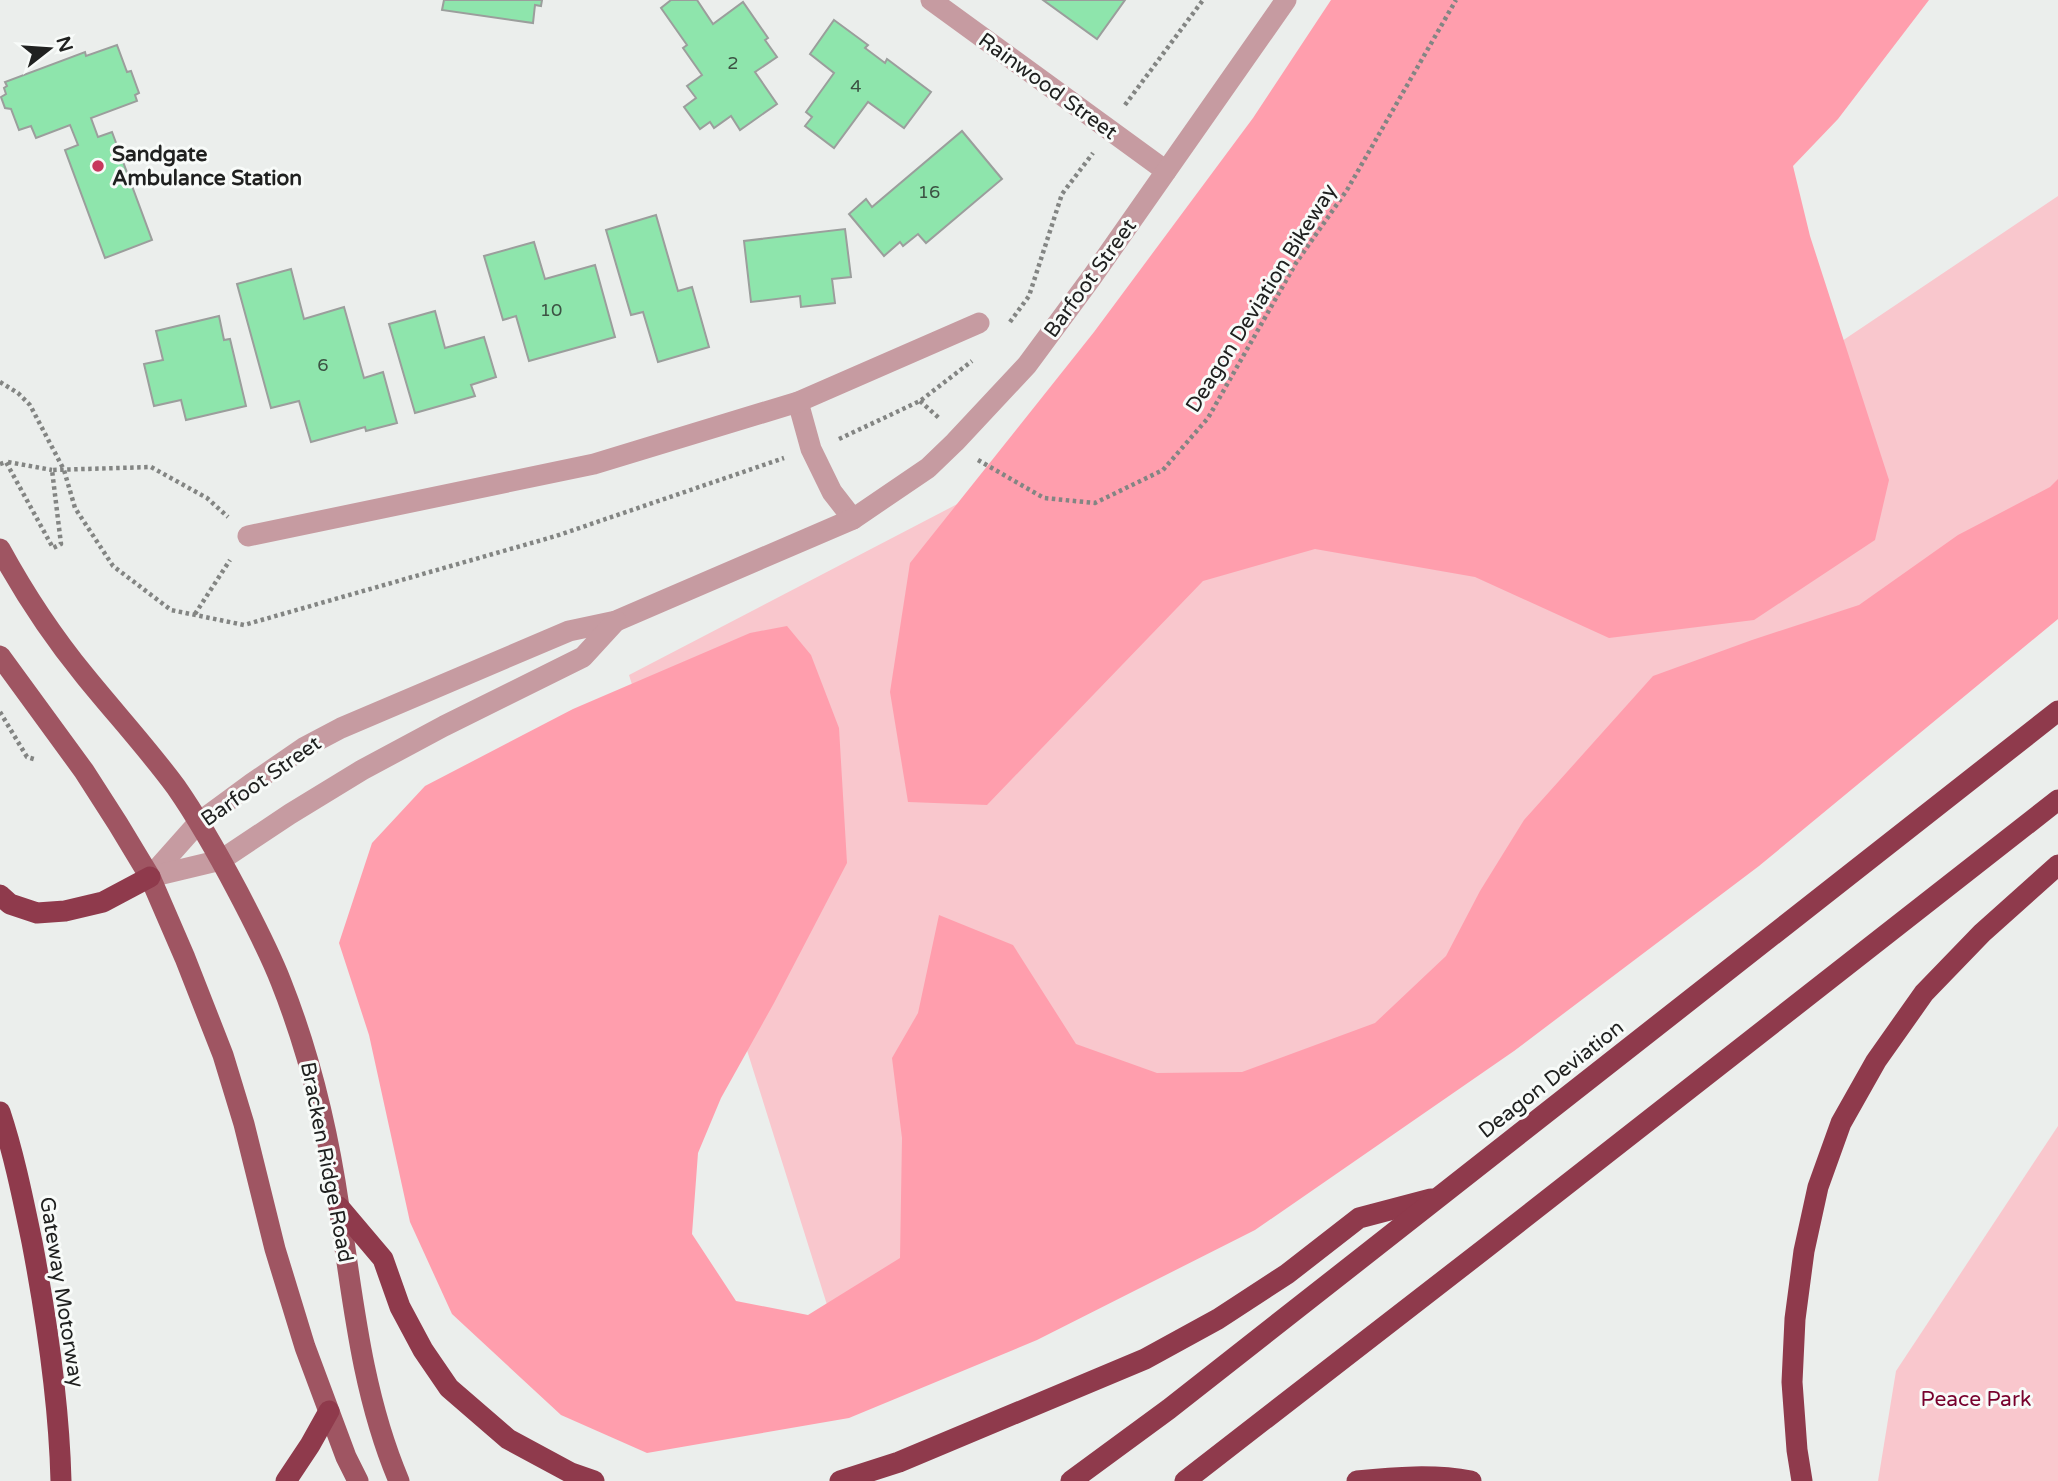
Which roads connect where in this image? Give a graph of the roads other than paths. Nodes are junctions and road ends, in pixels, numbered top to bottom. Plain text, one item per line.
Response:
1 (931, 0) edge
2 (1286, 0) edge
3 (1166, 171) junction
4 (979, 323) dead end
5 (797, 402) junction
6 (853, 519) junction
7 (248, 536) road end
8 (0, 549) edge
9 (616, 621) junction
10 (0, 656) edge
11 (2058, 711) edge
12 (2058, 800) edge
13 (198, 823) junction
14 (221, 860) junction
15 (2058, 865) edge
16 (150, 877) junction
17 (0, 895) edge
18 (0, 1112) edge
19 (1441, 1196) junction
20 (339, 1207) junction
21 (329, 1411) junction
22 (61, 1481) edge
23 (286, 1481) edge
24 (358, 1481) edge
25 (398, 1481) edge
26 (594, 1481) edge
27 (840, 1481) edge
28 (1071, 1481) edge
29 (1185, 1481) edge
30 (1357, 1481) edge
31 (1471, 1481) edge
32 (1802, 1481) edge

1 - 3 street, Rainwood Street
2 - 3 street, Barfoot Street
3 - 6 street, Barfoot Street
4 - 5 street
5 - 6 street
5 - 7 street
6 - 9 street, Barfoot Street
8 - 13 main road, Bracken Ridge Road
9 - 13 street, Barfoot Street
9 - 14 street, Barfoot Street
10 - 16 main road
11 - 19 highway, Deagon Deviation
12 - 29 highway
13 - 14 main road, Bracken Ridge Road
13 - 16 street, Barfoot Street
14 - 16 street, Barfoot Street
14 - 20 main road, Bracken Ridge Road
15 - 32 highway
16 - 17 highway
16 - 21 main road
18 - 22 highway, Gateway Motorway
19 - 27 highway
19 - 28 highway, Deagon Deviation
20 - 25 main road, Bracken Ridge Road
20 - 26 highway
21 - 23 highway
21 - 24 main road
30 - 31 highway

